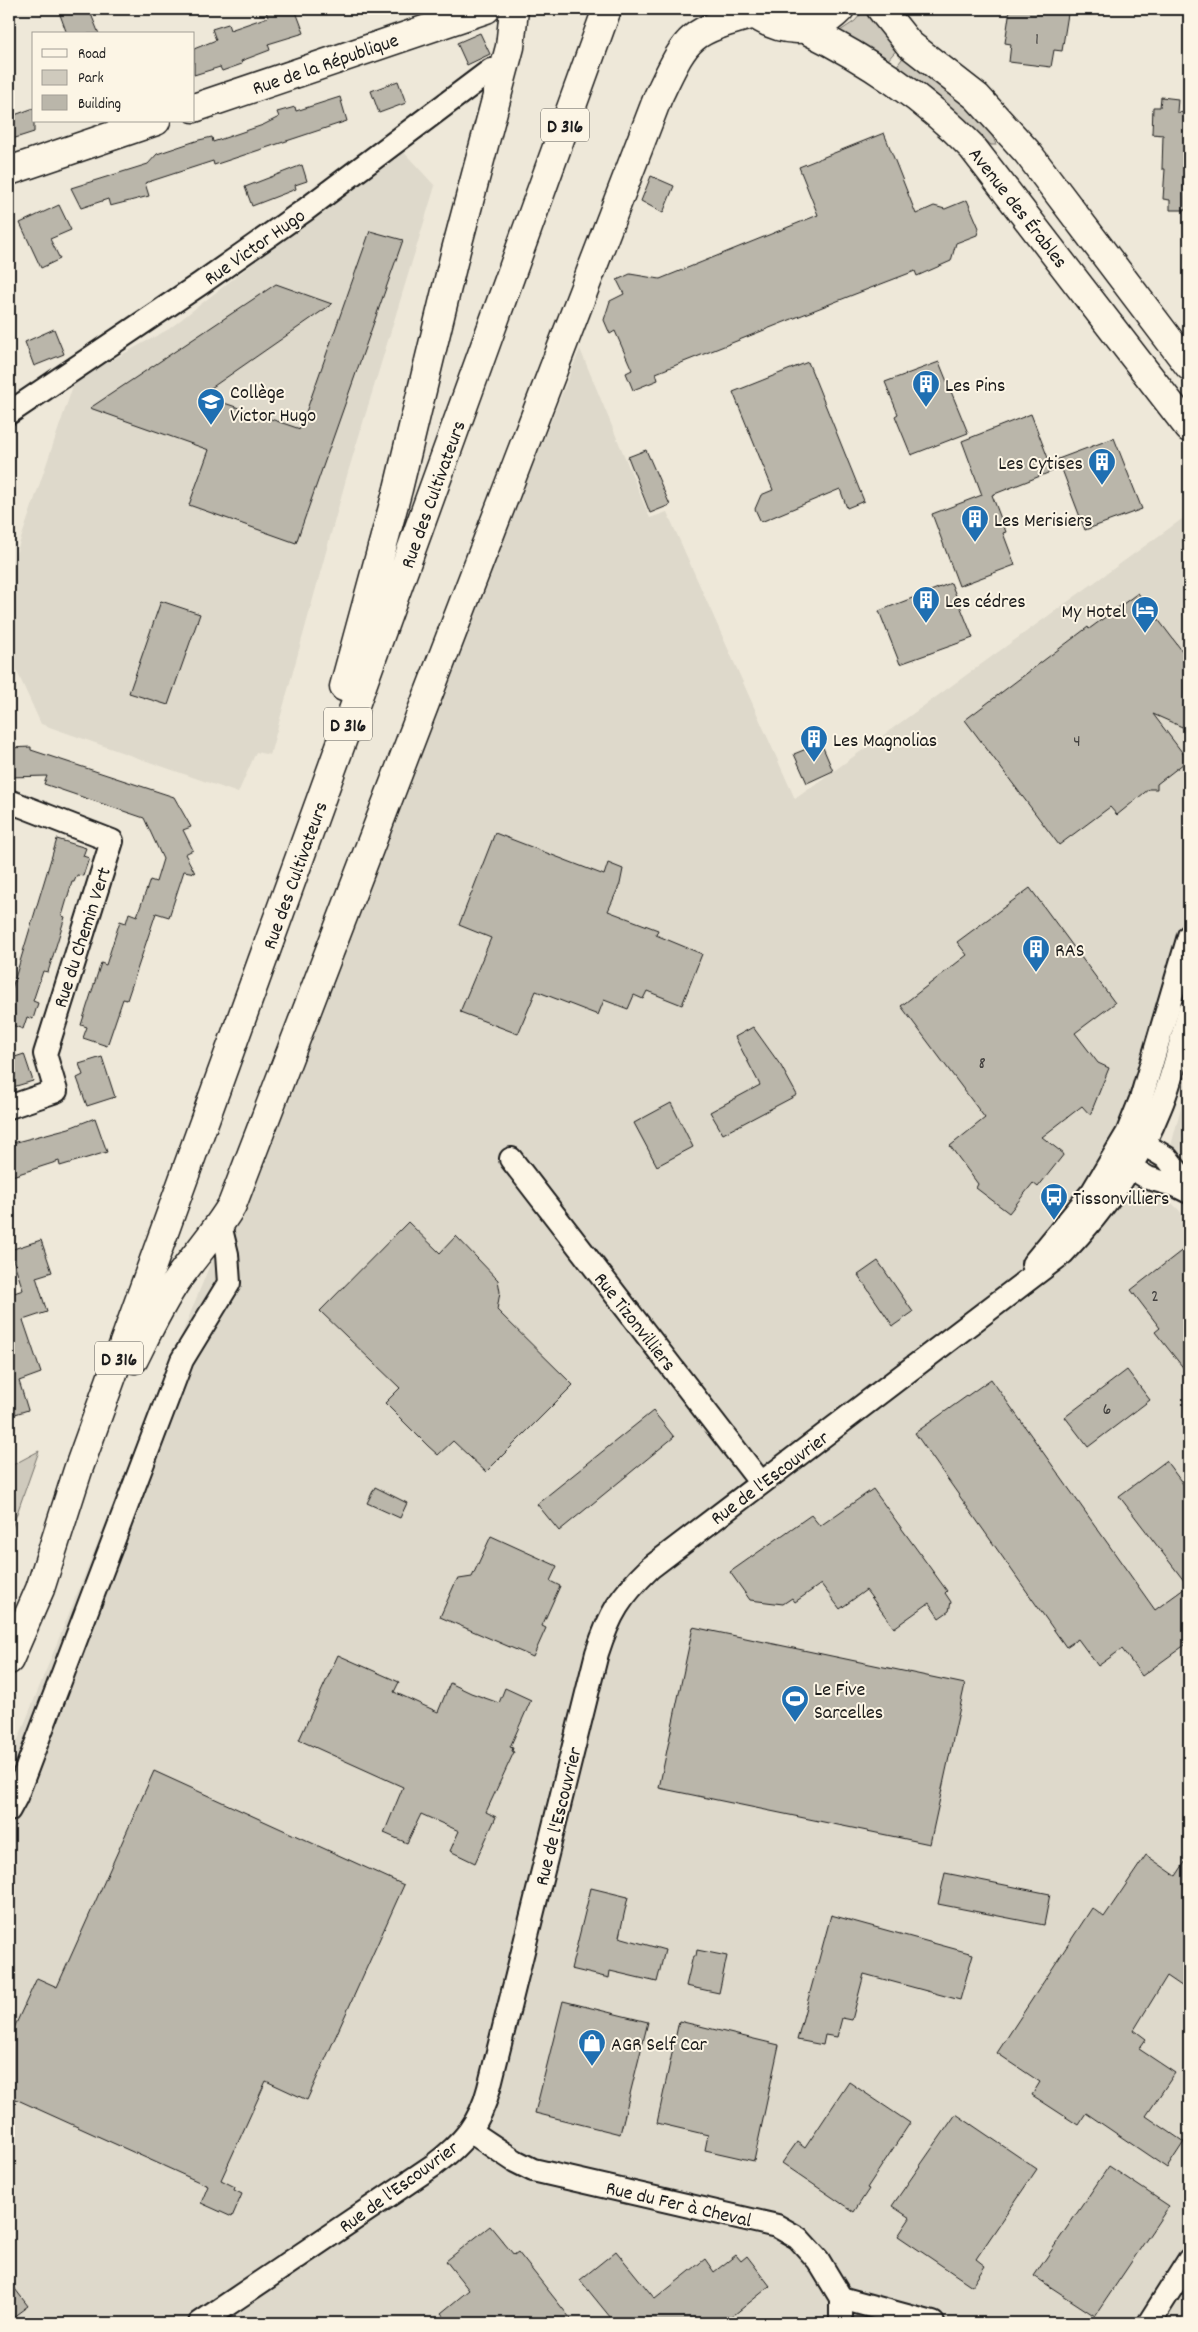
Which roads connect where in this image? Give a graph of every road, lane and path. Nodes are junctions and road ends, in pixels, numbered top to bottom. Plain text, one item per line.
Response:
1 (512, 9) edge
2 (607, 9) edge
3 (840, 9) edge
4 (881, 9) edge
5 (474, 11) edge
6 (752, 12) edge
7 (807, 30) junction
8 (491, 70) dead end
9 (195, 108) edge
10 (153, 122) edge
11 (9, 172) edge
12 (1189, 366) edge
13 (9, 413) edge
14 (1189, 428) edge
15 (9, 801) edge
16 (1189, 936) edge
17 (1189, 1012) edge
18 (9, 1106) edge
19 (1136, 1139) junction
20 (511, 1160) dead end
21 (1123, 1163) junction
22 (1189, 1186) edge
23 (1189, 1192) edge
24 (173, 1208) junction
25 (220, 1225) junction
26 (78, 1470) junction
27 (761, 1483) junction
28 (65, 1508) junction
29 (9, 1619) edge
30 (9, 1660) edge
31 (9, 1810) edge
32 (470, 2131) junction
33 (1189, 2260) edge
34 (841, 2298) junction
35 (200, 2323) edge
36 (842, 2323) edge
37 (932, 2323) edge
38 (1148, 2323) edge

1 - 24 main road
2 - 24 main road, Rue des Cultivateurs / D 316
3 - 7 main road
4 - 12 main road, Avenue des Érables
5 - 9 main road, Rue de la République
6 - 7 main road
6 - 25 main road
7 - 14 main road, Avenue des Érables
8 - 13 street, Rue Victor Hugo
10 - 11 main road
15 - 18 street, Rue du Chemin Vert
16 - 19 street
17 - 19 street
19 - 21 street, Rue de l'Escouvrier
19 - 22 street
20 - 27 street, Rue Tizonvilliers
21 - 23 street
21 - 27 street, Rue de l'Escouvrier
24 - 26 main road, Rue des Cultivateurs / D 316
25 - 26 main road
25 - 31 street
26 - 28 main road, Rue des Cultivateurs / D 316
27 - 32 street, Rue de l'Escouvrier
28 - 29 main road, Rue des Cultivateurs / D 316
28 - 30 main road, Rue des Cultivateurs / D 316
32 - 34 street, Rue du Fer à Cheval
32 - 35 street, Rue de l'Escouvrier
33 - 38 street
34 - 36 street, Rue du Fer à Cheval
34 - 37 street

